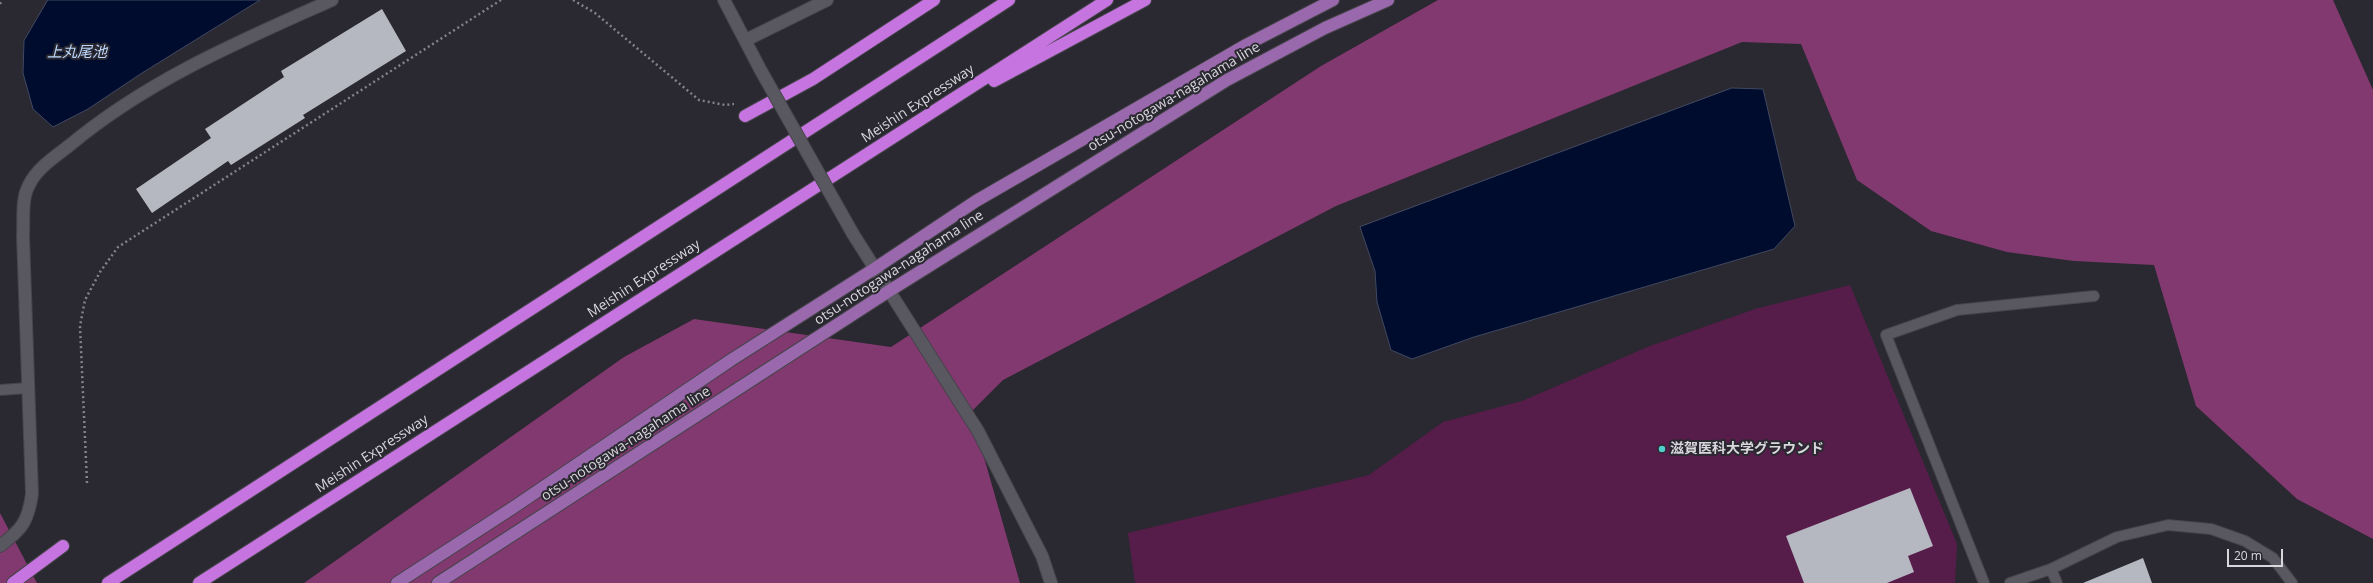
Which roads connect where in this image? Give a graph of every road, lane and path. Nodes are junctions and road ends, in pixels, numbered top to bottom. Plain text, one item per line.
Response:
1 (2, 0) edge
2 (332, 0) edge
3 (501, 0) edge
4 (724, 0) edge
5 (827, 0) edge
6 (934, 0) edge
7 (1009, 0) edge
8 (1107, 0) edge
9 (1145, 0) edge
10 (1333, 0) edge
11 (1388, 0) edge
12 (0, 4) edge
13 (746, 40) junction
14 (934, 112) junction
15 (745, 116) dead end
16 (874, 269) junction
17 (889, 291) junction
18 (2094, 296) dead end
19 (28, 388) junction
20 (0, 390) edge
21 (87, 483) dead end
22 (0, 546) edge
23 (63, 546) dead end
24 (2051, 569) junction
25 (13, 583) edge
26 (108, 583) edge
27 (199, 583) edge
28 (397, 583) edge
29 (438, 583) edge
30 (1051, 583) edge
31 (1984, 583) edge
32 (2010, 583) edge
33 (2057, 583) edge
34 (2292, 583) edge

1 - 12 path
2 - 19 street
3 - 21 path
4 - 13 street
5 - 13 street
6 - 15 highway
7 - 26 highway
8 - 14 highway, Meishin Expressway
9 - 14 highway
10 - 16 main road, otsu-notogawa-nagahama line
11 - 17 main road, otsu-notogawa-nagahama line
13 - 16 street, bridge
14 - 27 highway, Meishin Expressway
16 - 17 street
16 - 28 main road, otsu-notogawa-nagahama line
17 - 29 main road, otsu-notogawa-nagahama line
17 - 30 street
18 - 31 lane
19 - 20 lane
19 - 22 street
23 - 25 highway
24 - 32 lane
24 - 33 lane
24 - 34 lane

